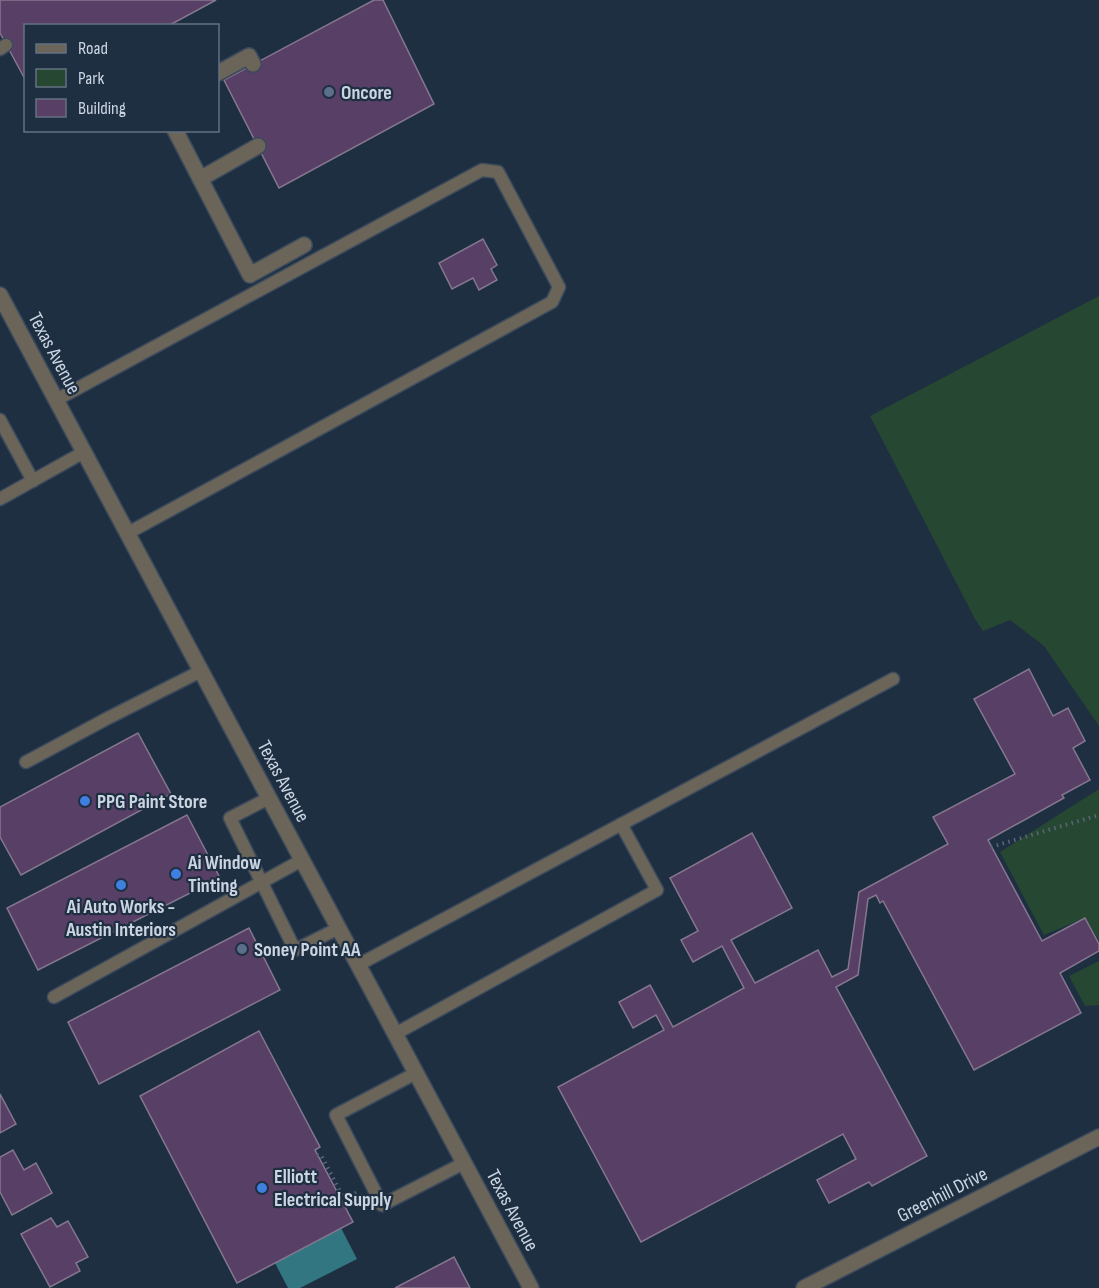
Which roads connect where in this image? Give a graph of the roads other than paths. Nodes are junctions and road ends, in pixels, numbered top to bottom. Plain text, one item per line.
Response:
1 (254, 64) dead end
2 (219, 72) edge
3 (176, 132) edge
4 (258, 146) dead end
5 (200, 179) junction
6 (304, 245) dead end
7 (0, 295) edge
8 (56, 400) junction
9 (0, 420) edge
10 (84, 452) junction
11 (33, 481) junction
12 (0, 499) edge
13 (128, 533) junction
14 (201, 672) junction
15 (893, 679) dead end
16 (26, 762) dead end
17 (269, 798) junction
18 (621, 824) junction
19 (302, 860) junction
20 (261, 882) junction
21 (339, 928) junction
22 (358, 965) junction
23 (54, 997) dead end
24 (395, 1034) junction
25 (416, 1073) junction
26 (1099, 1137) edge
27 (464, 1163) junction
28 (531, 1288) edge
29 (804, 1288) edge

1 - 2 street
3 - 5 street
4 - 5 street
5 - 6 street
7 - 8 street, Texas Avenue
8 - 10 street, Texas Avenue
8 - 13 lane
9 - 11 lane
10 - 11 lane
10 - 13 street, Texas Avenue
11 - 12 lane
13 - 14 street, Texas Avenue
14 - 16 lane
14 - 17 street, Texas Avenue
15 - 18 lane
17 - 19 street, Texas Avenue
17 - 20 lane
18 - 22 lane
18 - 24 lane
19 - 20 lane
19 - 21 street, Texas Avenue
20 - 21 lane
20 - 23 lane
21 - 22 street, Texas Avenue
22 - 24 street, Texas Avenue
24 - 25 street, Texas Avenue
25 - 27 street, Texas Avenue
25 - 27 lane
26 - 29 street, Greenhill Drive
27 - 28 street, Texas Avenue

